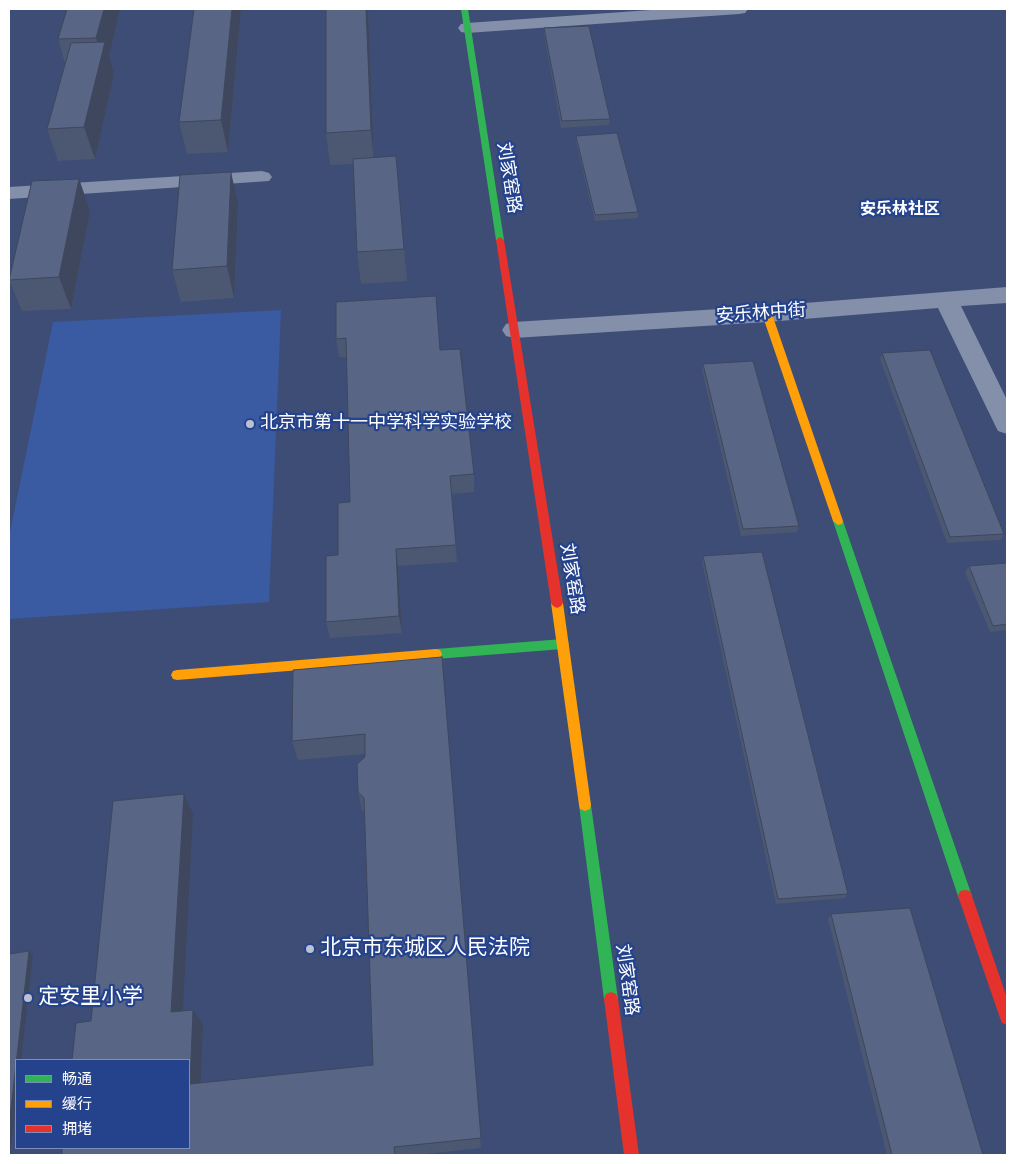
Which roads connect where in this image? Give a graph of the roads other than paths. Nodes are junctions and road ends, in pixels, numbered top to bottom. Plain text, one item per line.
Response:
1 (464, 9) edge
2 (739, 9) edge
3 (467, 28) junction
4 (262, 177) dead end
5 (9, 193) edge
6 (1007, 295) edge
7 (946, 300) junction
8 (767, 314) junction
9 (514, 330) junction
10 (1007, 425) edge
11 (563, 644) junction
12 (177, 675) dead end
13 (1007, 1018) edge
14 (632, 1155) edge

1 - 3 street, 刘家窑路
2 - 3 street
3 - 9 street, 刘家窑路
4 - 5 street
6 - 7 street, 安乐林中街
7 - 8 street, 安乐林中街
7 - 10 street
8 - 9 street, 安乐林中街
8 - 13 street
9 - 11 street, 刘家窑路
11 - 12 street
11 - 14 street, 刘家窑路

